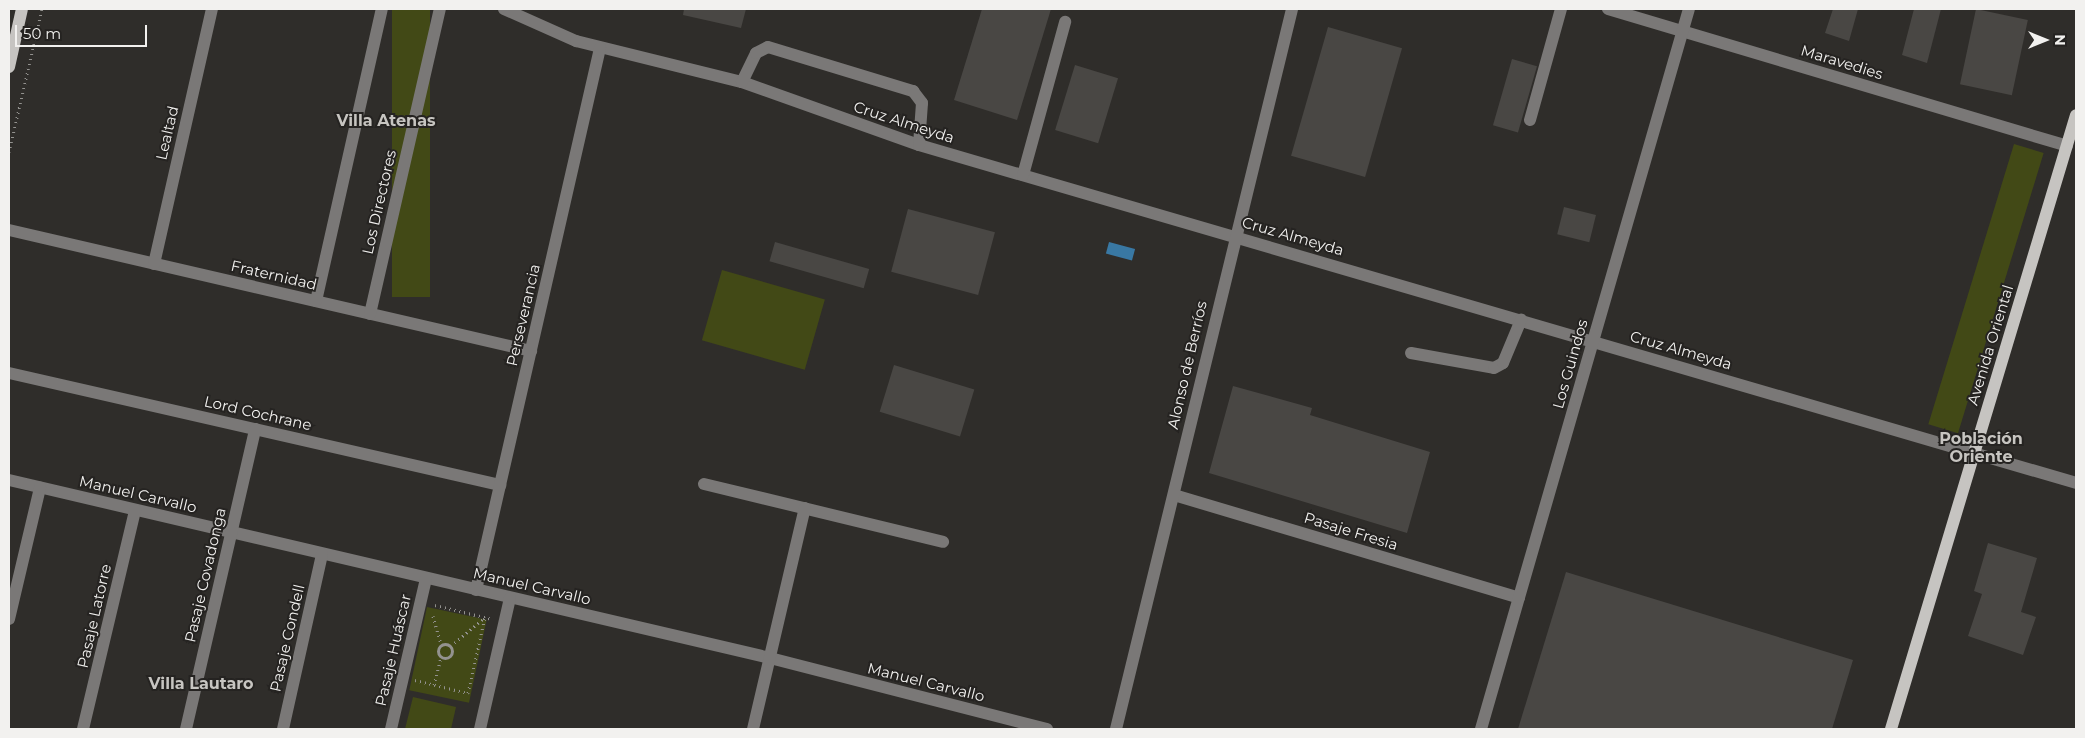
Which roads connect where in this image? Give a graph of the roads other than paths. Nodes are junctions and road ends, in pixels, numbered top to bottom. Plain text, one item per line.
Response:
1 (22, 9) edge
2 (212, 9) edge
3 (382, 9) edge
4 (440, 9) edge
5 (504, 9) edge
6 (1292, 9) edge
7 (1562, 9) edge
8 (1608, 9) edge
9 (1689, 9) edge
10 (1064, 22) dead end
11 (1683, 31) junction
12 (600, 48) junction
13 (9, 67) edge
14 (742, 82) junction
15 (2076, 115) edge
16 (1530, 120) dead end
17 (919, 145) junction
18 (2067, 146) junction
19 (1023, 175) junction
20 (9, 230) edge
21 (1233, 235) junction
22 (154, 264) junction
23 (316, 301) junction
24 (370, 314) junction
25 (1521, 320) junction
26 (1593, 341) junction
27 (531, 351) junction
28 (1411, 353) dead end
29 (9, 373) edge
30 (255, 429) junction
31 (1974, 454) junction
32 (9, 480) edge
33 (2076, 483) edge
34 (704, 484) dead end
35 (500, 485) junction
36 (40, 488) junction
37 (1174, 495) junction
38 (805, 508) junction
39 (136, 510) junction
40 (231, 532) junction
41 (943, 542) dead end
42 (322, 554) junction
43 (426, 578) junction
44 (476, 590) junction
45 (510, 598) junction
46 (1519, 598) junction
47 (9, 619) edge
48 (770, 658) junction
49 (83, 729) edge
50 (186, 729) edge
51 (283, 729) edge
52 (391, 729) edge
53 (480, 729) edge
54 (753, 729) edge
55 (1047, 729) edge
56 (1116, 729) edge
57 (1481, 729) edge
58 (1891, 729) edge

1 - 13 main road
2 - 22 street, Lealtad
3 - 23 street
4 - 24 street, Los Directores
5 - 12 street, Cruz Almeyda
6 - 21 street, Alonso de Berríos
7 - 16 street
8 - 11 street, Maravedies
9 - 11 street, Los Guindos
10 - 19 street
11 - 18 street, Maravedies
11 - 26 street, Los Guindos
12 - 14 street, Cruz Almeyda
12 - 27 street, Perseverancia
14 - 17 street, Cruz Almeyda
14 - 17 street
15 - 18 main road, Avenida Oriental
17 - 19 street, Cruz Almeyda
18 - 31 main road, Avenida Oriental
19 - 21 street, Cruz Almeyda
20 - 22 street, Fraternidad
21 - 25 street, Cruz Almeyda
21 - 37 street, Alonso de Berríos
22 - 23 street, Fraternidad
23 - 24 street, Fraternidad
24 - 27 street, Fraternidad
25 - 26 street, Cruz Almeyda
25 - 28 street
26 - 31 street, Cruz Almeyda
26 - 46 street, Los Guindos
27 - 35 street, Perseverancia
29 - 30 street, Lord Cochrane
30 - 35 street, Lord Cochrane
30 - 40 street, Pasaje Covadonga
31 - 33 street, Cruz Almeyda
31 - 58 main road, Avenida Oriental
32 - 36 street, Manuel Carvallo
34 - 38 street
35 - 44 street, Perseverancia
36 - 39 street, Manuel Carvallo
36 - 47 street
37 - 46 street, Pasaje Fresia
37 - 56 street, Alonso de Berríos
38 - 41 street
38 - 48 street
39 - 40 street, Manuel Carvallo
39 - 49 street, Pasaje Latorre
40 - 42 street, Manuel Carvallo
40 - 50 street, Pasaje Covadonga
42 - 43 street, Manuel Carvallo
42 - 51 street, Pasaje Condell
43 - 44 street, Manuel Carvallo
43 - 52 street, Pasaje Huáscar
44 - 45 street, Manuel Carvallo
45 - 48 street, Manuel Carvallo
45 - 53 street
46 - 57 street, Los Guindos
48 - 54 street
48 - 55 street, Manuel Carvallo

